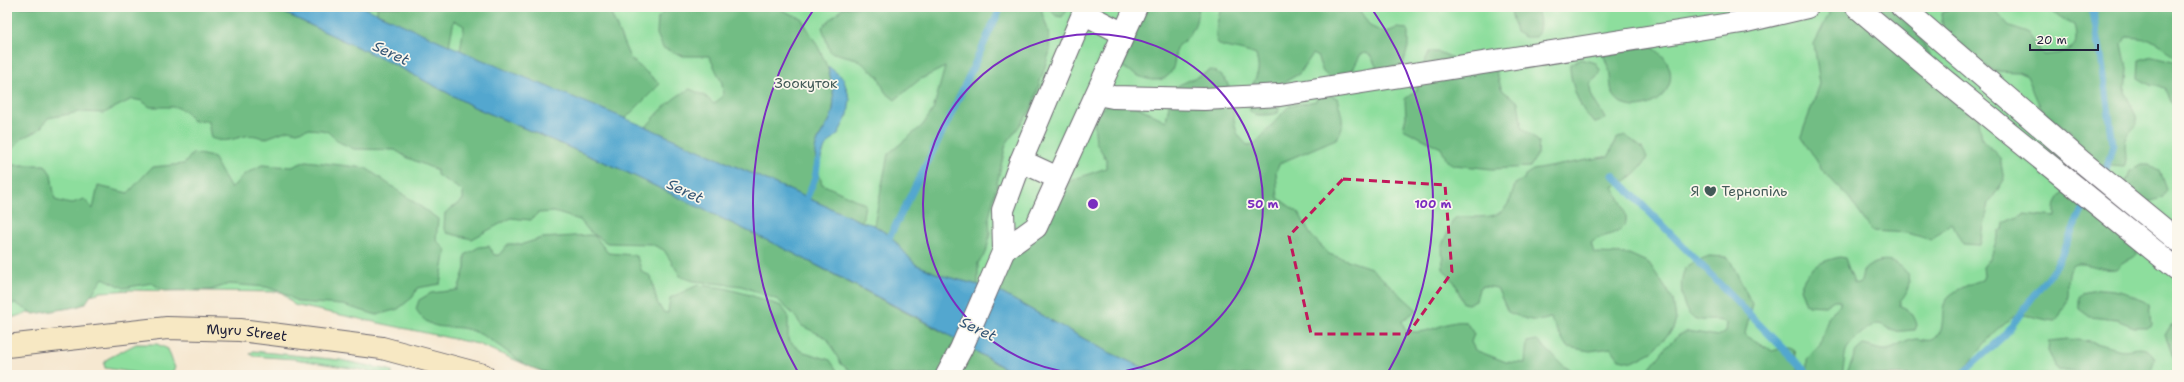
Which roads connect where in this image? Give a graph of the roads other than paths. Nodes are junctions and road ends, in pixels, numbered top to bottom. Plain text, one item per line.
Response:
1 (1136, 7) edge
2 (1807, 7) edge
3 (1857, 7) edge
4 (1902, 7) edge
5 (1085, 10) edge
6 (1124, 34) junction
7 (1097, 94) junction
8 (1021, 161) junction
9 (2081, 161) junction
10 (1058, 178) junction
11 (2067, 180) junction
12 (2177, 240) edge
13 (1004, 250) junction
14 (2177, 269) edge
15 (7, 346) edge
16 (483, 375) edge
17 (947, 375) edge

1 - 6 street
2 - 7 street
3 - 11 street
4 - 9 street
5 - 6 street
5 - 8 street
6 - 7 street
7 - 10 street
8 - 10 street
8 - 13 street
9 - 11 street
9 - 12 street
10 - 13 street
11 - 14 street
13 - 17 street
15 - 16 main road, Myru Street

